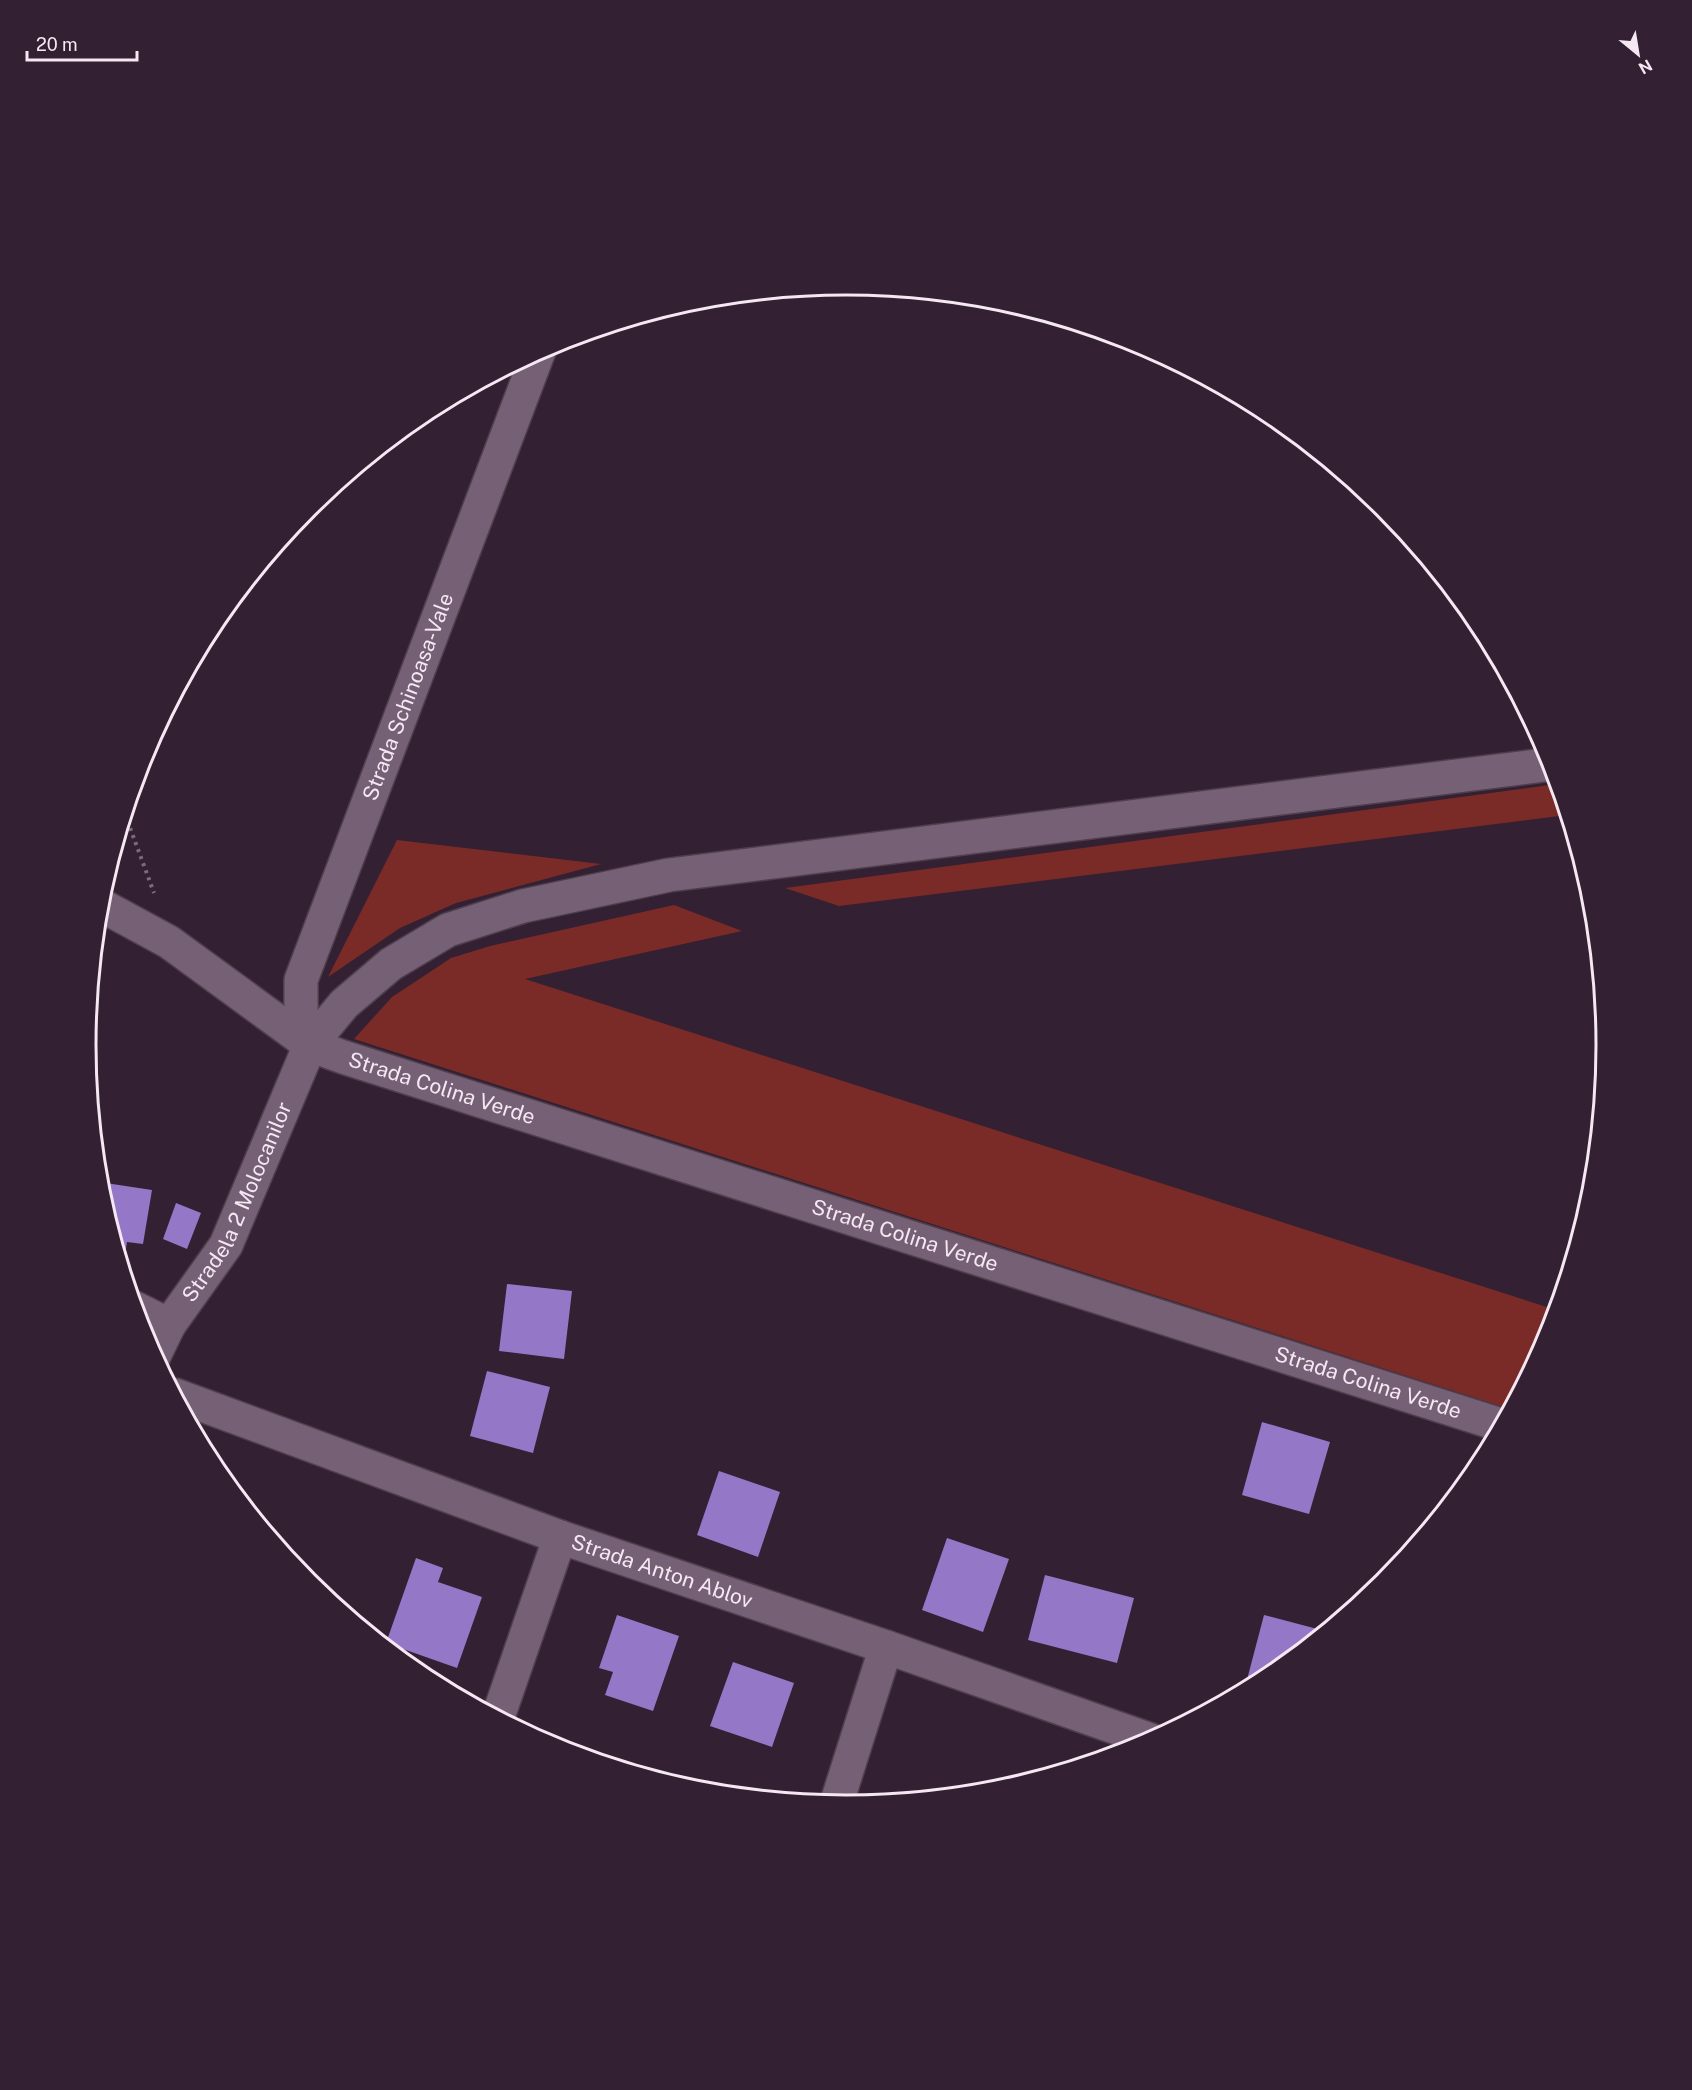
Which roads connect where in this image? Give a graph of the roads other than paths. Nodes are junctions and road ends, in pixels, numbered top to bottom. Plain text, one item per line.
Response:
1 (533, 363) edge
2 (1542, 765) edge
3 (108, 909) edge
4 (310, 1045) junction
5 (146, 1314) edge
6 (169, 1325) junction
7 (159, 1346) edge
8 (185, 1399) edge
9 (1494, 1423) edge
10 (560, 1537) junction
11 (886, 1647) junction
12 (500, 1711) edge
13 (1138, 1736) edge
14 (839, 1795) edge

1 - 4 street, Strada Schinoasa-Vale
2 - 4 street, Stradela 2 Molocanilor
3 - 4 street, Strada Colina Verde
4 - 6 street, Stradela 2 Molocanilor
4 - 9 street, Strada Colina Verde
5 - 6 street
6 - 7 street, Stradela 2 Molocanilor
8 - 10 street, Strada Anton Ablov
10 - 11 street, Strada Anton Ablov
10 - 12 street
11 - 13 street, Strada Anton Ablov
11 - 14 street

